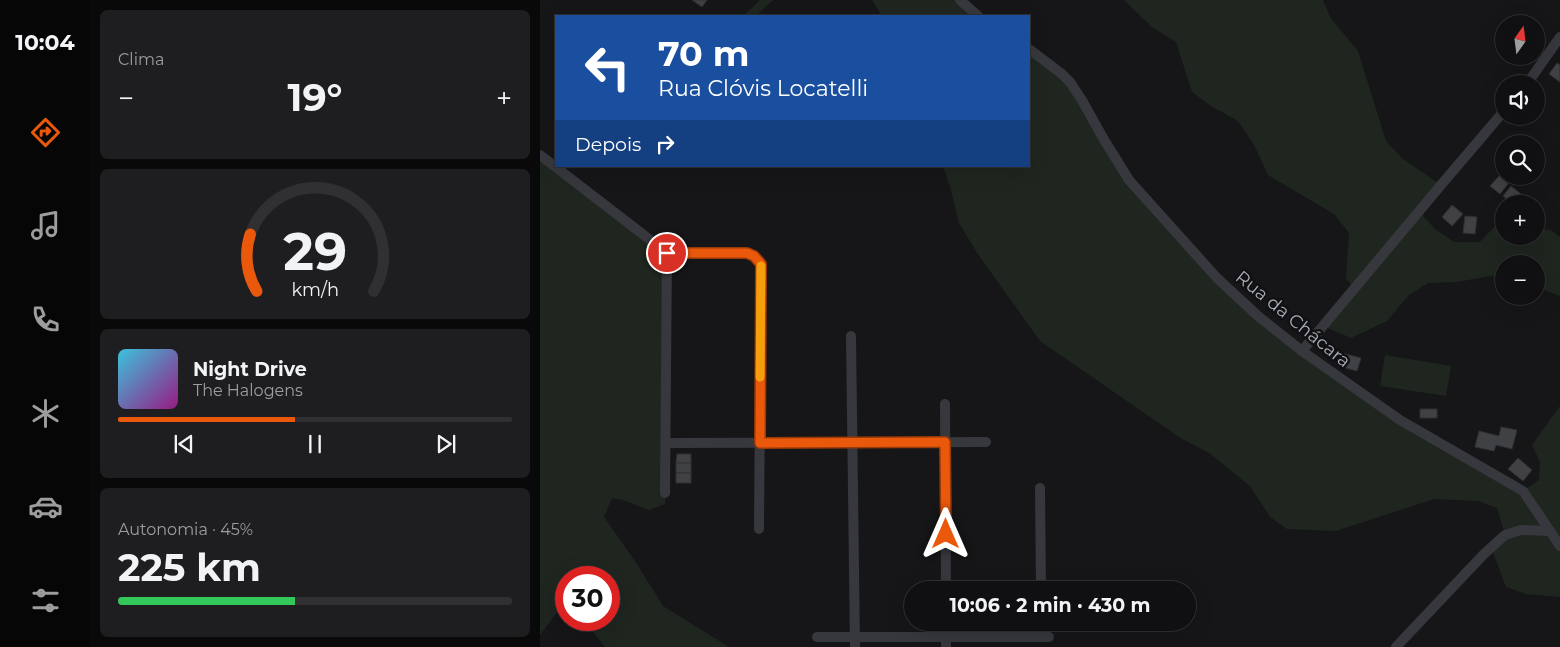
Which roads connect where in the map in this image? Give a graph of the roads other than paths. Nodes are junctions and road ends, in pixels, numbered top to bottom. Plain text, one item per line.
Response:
1 (960, 0) edge
2 (977, 15) edge
3 (1560, 37) edge
4 (1030, 50) edge
5 (1533, 75) edge
6 (1495, 122) edge
7 (540, 155) edge
8 (555, 167) edge
9 (556, 167) edge
10 (667, 253) junction
11 (851, 336) dead end
12 (1302, 351) junction
13 (945, 404) dead end
14 (945, 442) junction
15 (986, 442) dead end
16 (666, 443) junction
17 (760, 443) junction
18 (852, 443) junction
19 (1040, 488) dead end
20 (665, 493) dead end
21 (758, 529) dead end
22 (1550, 531) junction
23 (1560, 546) edge
24 (946, 581) edge
25 (1041, 581) edge
26 (1043, 631) edge
27 (817, 637) dead end
28 (855, 642) edge
29 (946, 642) edge
30 (1396, 647) edge

1 - 2 street
3 - 5 street
4 - 12 street, Rua da Chácara
6 - 12 street
7 - 8 street
9 - 10 street
10 - 16 street
10 - 17 street
11 - 18 street
12 - 22 street, Rua da Chácara
13 - 14 street
14 - 15 street
14 - 18 street
14 - 24 street
16 - 17 street
16 - 20 street
17 - 18 street
17 - 21 street
18 - 28 street
19 - 25 street
22 - 23 street, Rua da Chácara
22 - 30 street
26 - 29 street
27 - 28 street
28 - 29 street

